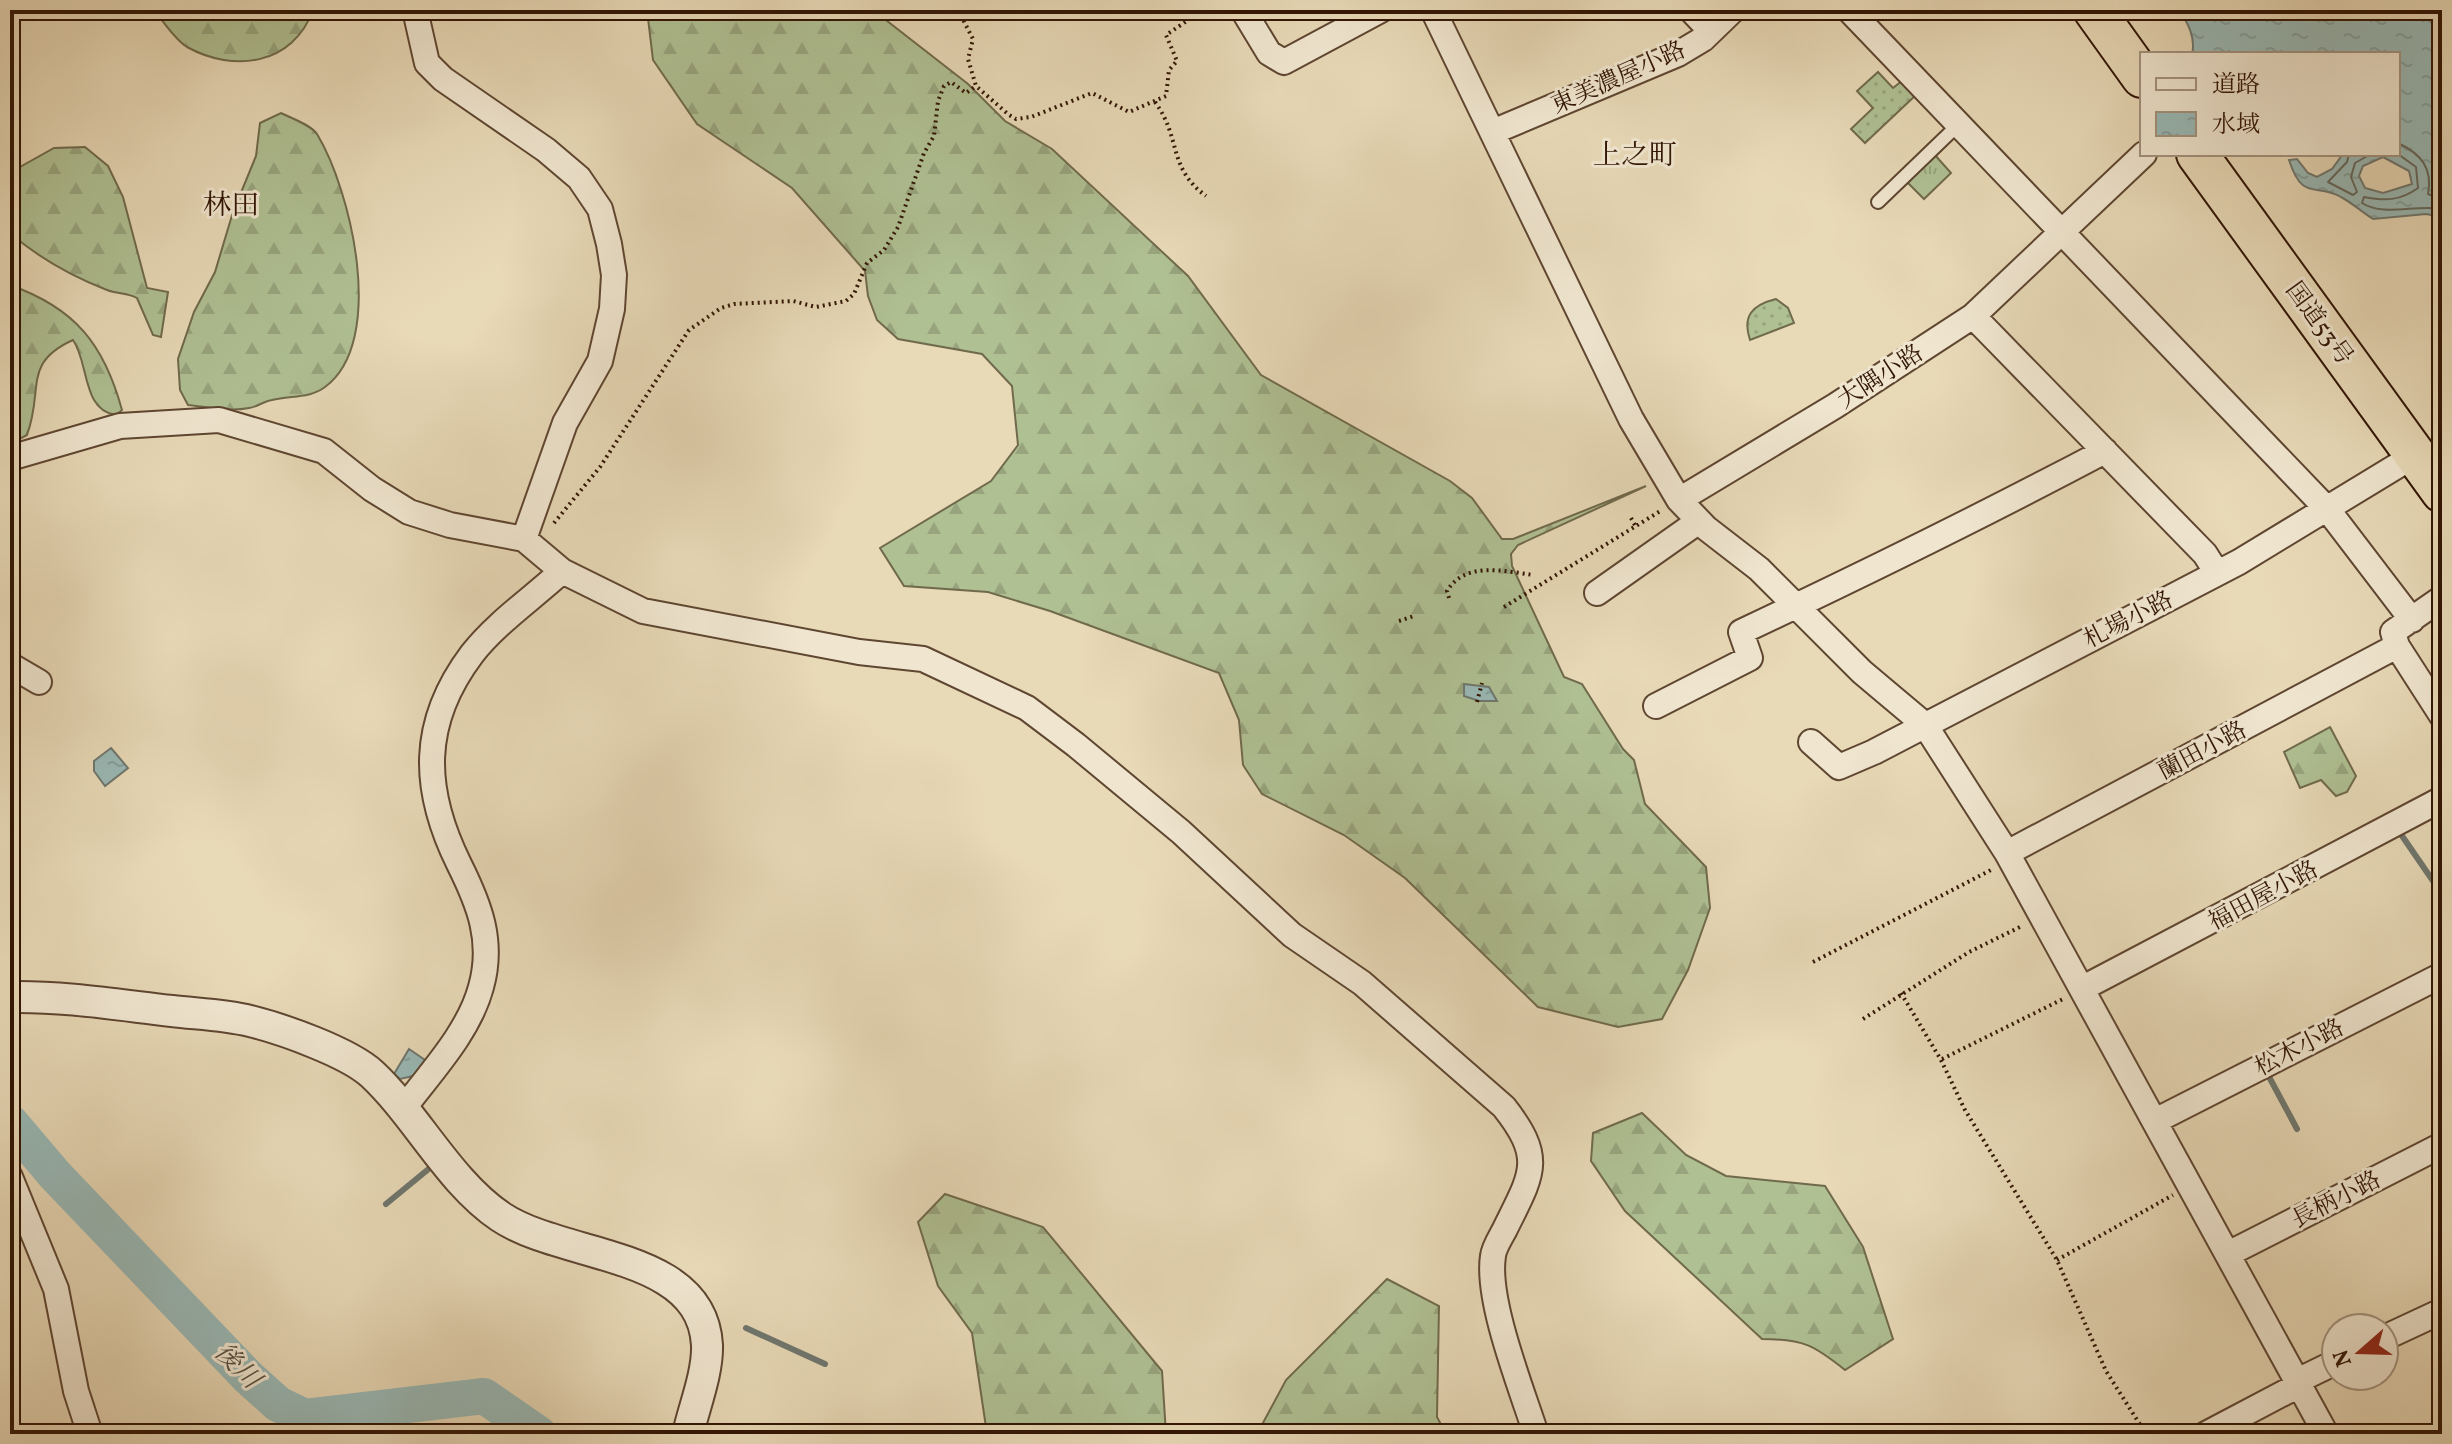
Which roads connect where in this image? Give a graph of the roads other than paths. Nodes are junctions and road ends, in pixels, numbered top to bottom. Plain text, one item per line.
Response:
1 (415, 10) edge
2 (1243, 10) edge
3 (1381, 10) edge
4 (1433, 10) edge
5 (1691, 10) edge
6 (1733, 10) edge
7 (1849, 10) edge
8 (2094, 10) edge
9 (2121, 10) edge
10 (1710, 30) junction
11 (2152, 52) edge
12 (2140, 74) edge
13 (1959, 124) junction
14 (1495, 131) junction
15 (2142, 156) edge
16 (2199, 156) edge
17 (2226, 156) edge
18 (1878, 202) dead end
19 (2063, 230) junction
20 (1973, 316) junction
21 (2105, 451) junction
22 (2428, 455) edge
23 (10, 458) edge
24 (2442, 492) edge
25 (1679, 500) junction
26 (2328, 510) junction
27 (1699, 521) junction
28 (528, 541) junction
29 (562, 571) junction
30 (2217, 573) junction
31 (1597, 593) dead end
32 (2442, 598) edge
33 (1795, 606) junction
34 (2412, 620) junction
35 (2397, 646) junction
36 (10, 665) edge
37 (39, 682) dead end
38 (1656, 706) dead end
39 (2442, 716) edge
40 (1925, 725) junction
41 (1811, 742) dead end
42 (2442, 799) edge
43 (2009, 857) junction
44 (2442, 975) edge
45 (2083, 988) junction
46 (10, 997) edge
47 (403, 1109) junction
48 (2157, 1120) junction
49 (2442, 1145) edge
50 (10, 1177) edge
51 (2230, 1253) junction
52 (2442, 1311) edge
53 (2400, 1331) edge
54 (2320, 1371) edge
55 (2298, 1383) junction
56 (90, 1434) edge
57 (688, 1434) edge
58 (1536, 1434) edge
59 (2206, 1434) edge
60 (2326, 1434) edge

1 - 28 street
2 - 3 street
4 - 14 street
5 - 10 street
6 - 10 street, 東美濃屋小路
7 - 13 street
8 - 12 highway
9 - 11 highway
10 - 14 street, 東美濃屋小路
13 - 18 lane
13 - 19 street
14 - 25 street
15 - 19 street, 大隅小路
16 - 22 highway, 国道53号
17 - 22 highway, 国道53号
19 - 20 street, 大隅小路
19 - 26 street
20 - 21 street
20 - 25 street, 大隅小路
21 - 30 street
21 - 33 street
22 - 24 highway, 国道53号
22 - 26 street, 札場小路
23 - 28 street
25 - 27 street
26 - 30 street, 札場小路
26 - 34 street
27 - 31 street
27 - 33 street
28 - 29 street
29 - 47 street
29 - 58 street
30 - 40 street, 札場小路
32 - 34 street
33 - 38 street
33 - 40 street
34 - 35 street
35 - 39 street
35 - 43 street, 蘭田小路
36 - 37 street
40 - 41 street, 札場小路
40 - 43 street
42 - 45 street, 福田屋小路
43 - 45 street
44 - 48 street, 松木小路
45 - 48 street
46 - 47 street
47 - 57 street
48 - 51 street
49 - 51 street, 長柄小路
50 - 56 street
51 - 55 street
52 - 53 street
54 - 55 street
55 - 59 street
55 - 60 street

